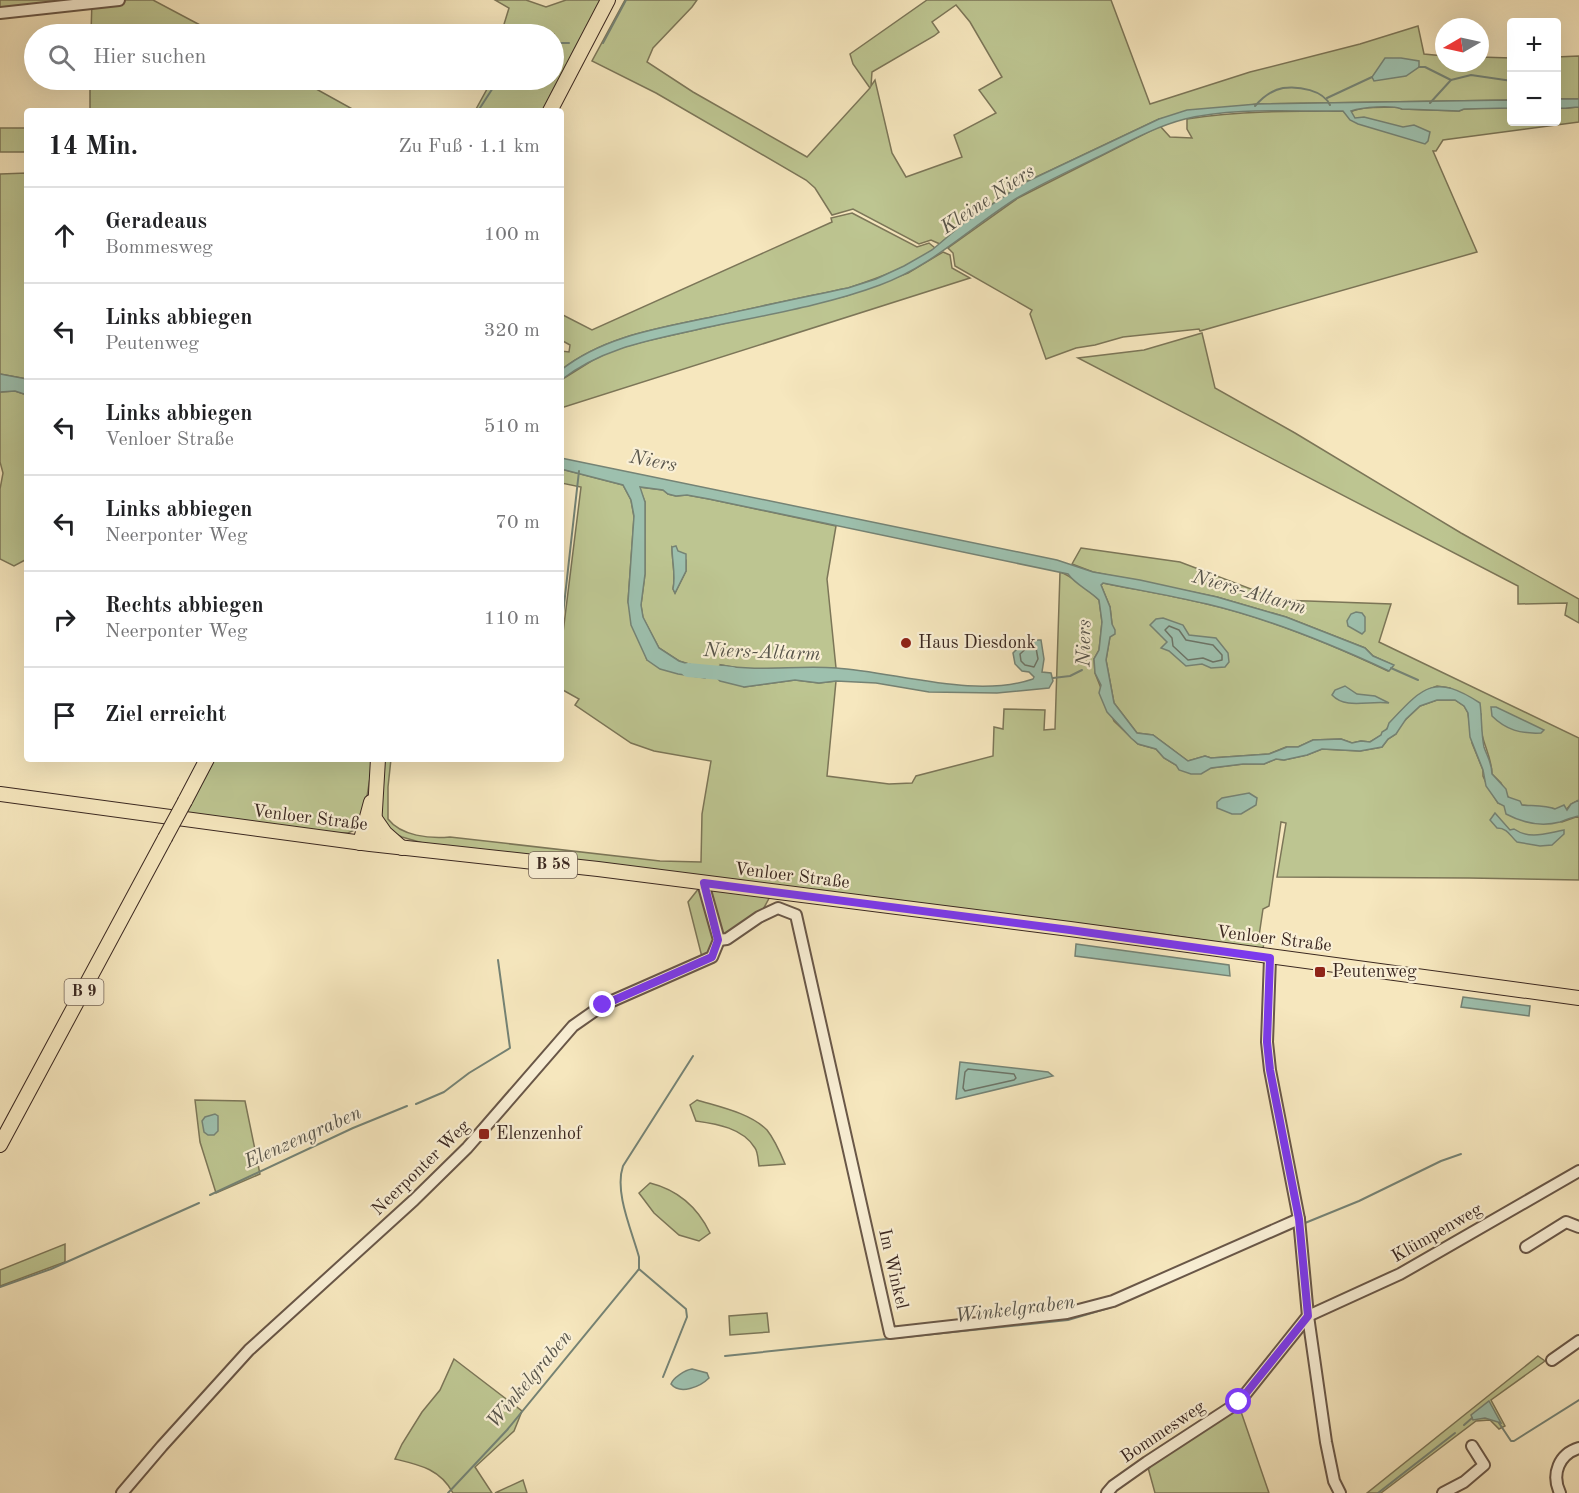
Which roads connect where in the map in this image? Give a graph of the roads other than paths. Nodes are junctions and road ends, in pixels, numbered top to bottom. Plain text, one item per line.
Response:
1 (119, 0) edge
2 (608, 0) edge
3 (0, 13) edge
4 (564, 84) edge
5 (561, 90) edge
6 (552, 108) edge
7 (205, 762) edge
8 (378, 762) edge
9 (375, 785) junction
10 (0, 794) edge
11 (376, 820) junction
12 (367, 843) junction
13 (402, 848) junction
14 (704, 883) junction
15 (718, 940) junction
16 (1270, 958) junction
17 (1579, 998) edge
18 (0, 1145) edge
19 (1579, 1171) edge
20 (1299, 1219) junction
21 (1579, 1227) edge
22 (1526, 1247) dead end
23 (1308, 1316) junction
24 (1579, 1341) edge
25 (1552, 1360) dead end
26 (1472, 1446) dead end
27 (1579, 1448) edge
28 (1445, 1492) edge
29 (122, 1493) edge
30 (1107, 1493) edge
31 (1340, 1493) edge
32 (1560, 1493) edge

1 - 3 street
2 - 4 main road
5 - 6 main road
7 - 18 main road, B 9, bridge
8 - 9 main road
9 - 11 main road
9 - 12 main road
10 - 12 main road, Venloer Straße / B 58
11 - 12 main road
11 - 13 main road
12 - 13 main road, Venloer Straße / B 58
13 - 14 main road, Venloer Straße / B 58
14 - 15 street
14 - 16 main road, Venloer Straße / B 58
15 - 20 street, Im Winkel
15 - 29 street, Neerponter Weg
16 - 17 main road, Venloer Straße / B 58
16 - 20 street
19 - 23 street, Klümpenweg
20 - 23 street
21 - 22 street
23 - 30 street, Bommesweg
23 - 31 street
24 - 25 street
26 - 28 street
27 - 32 street

